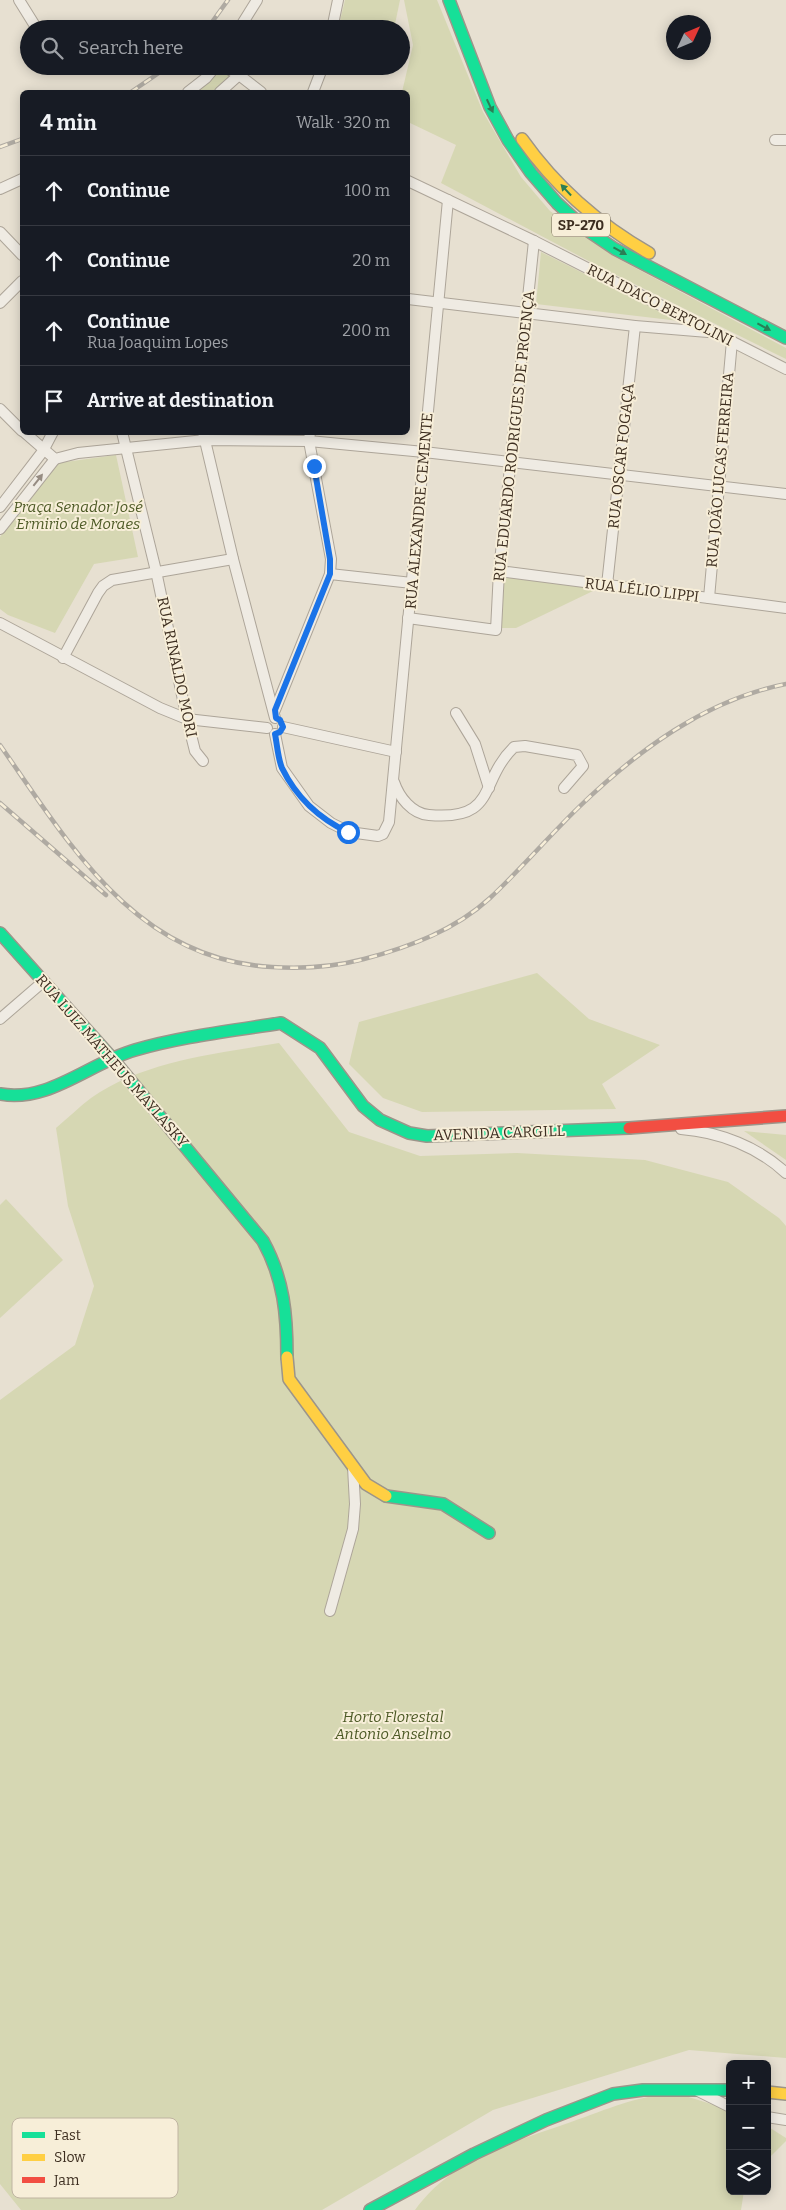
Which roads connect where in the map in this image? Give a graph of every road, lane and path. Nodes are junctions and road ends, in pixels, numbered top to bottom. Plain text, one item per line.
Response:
1 (19, 0) edge
2 (257, 0) edge
3 (338, 0) edge
4 (449, 0) edge
5 (31, 20) edge
6 (245, 20) edge
7 (334, 20) edge
8 (460, 28) junction
9 (208, 75) edge
10 (239, 75) joint
11 (319, 75) edge
12 (191, 90) edge
13 (222, 90) edge
14 (258, 90) edge
15 (314, 90) edge
16 (775, 140) dead end
17 (786, 140) edge
18 (20, 180) edge
19 (410, 182) edge
20 (0, 189) edge
21 (448, 200) junction
22 (0, 232) edge
23 (534, 241) junction
24 (20, 253) edge
25 (662, 260) dead end
26 (20, 283) edge
27 (410, 299) edge
28 (438, 302) junction
29 (0, 303) edge
30 (528, 313) junction
31 (635, 326) junction
32 (714, 333) junction
33 (786, 338) edge
34 (732, 341) junction
35 (786, 369) edge
36 (0, 409) edge
37 (20, 429) edge
38 (26, 435) edge
39 (51, 435) edge
40 (122, 435) edge
41 (204, 436) edge
42 (310, 437) edge
43 (124, 448) junction
44 (43, 451) junction
45 (424, 452) junction
46 (55, 459) junction
47 (511, 461) junction
48 (619, 475) junction
49 (719, 485) junction
50 (786, 494) edge
51 (0, 507) edge
52 (0, 529) edge
53 (233, 559) junction
54 (156, 571) junction
55 (499, 571) junction
56 (330, 574) junction
57 (412, 583) junction
58 (607, 585) junction
59 (709, 598) junction
60 (786, 608) edge
61 (408, 618) junction
62 (0, 623) edge
63 (63, 658) junction
64 (456, 713) dead end
65 (275, 714) junction
66 (187, 718) junction
67 (275, 730) junction
68 (396, 752) junction
69 (204, 761) dead end
70 (393, 779) junction
71 (488, 788) junction
72 (564, 788) dead end
73 (0, 933) edge
74 (44, 981) junction
75 (0, 1019) edge
76 (111, 1057) junction
77 (0, 1094) edge
78 (786, 1116) edge
79 (617, 1128) junction
80 (786, 1174) edge
81 (353, 1466) junction
82 (489, 1533) dead end
83 (330, 1611) dead end
84 (695, 2090) junction
85 (726, 2090) edge
86 (771, 2092) edge
87 (786, 2094) edge
88 (726, 2105) edge
89 (771, 2118) edge
90 (786, 2120) edge
91 (370, 2210) edge

1 - 5 street
2 - 6 street
3 - 7 street
4 - 8 main road, SP-270
25 -> 8 main road, SP-270
8 -> 33 main road, SP-270
9 - 12 street
10 - 13 street
10 - 14 street
11 - 15 street
16 - 17 street
18 - 20 street
19 - 21 street, RUA IDACO BERTOLINI
21 - 23 street, RUA IDACO BERTOLINI
21 - 28 street, RUA ALEXANDRE CEMENTE
22 - 24 street
23 - 30 street, RUA EDUARDO RODRIGUES DE PROENÇA
23 - 32 street, RUA IDACO BERTOLINI
26 - 29 street
27 - 28 street
28 - 30 street
28 - 45 street, RUA ALEXANDRE CEMENTE
30 - 31 street
30 - 47 street, RUA EDUARDO RODRIGUES DE PROENÇA
31 - 32 street
31 - 48 street, RUA OSCAR FOGAÇA
32 - 34 street, RUA IDACO BERTOLINI
34 - 35 street, RUA IDACO BERTOLINI
34 - 49 street, RUA JOÃO LUCAS FERREIRA
36 - 37 street
38 - 44 street
39 - 44 street
40 - 43 street, RUA RINALDO MORI
41 - 42 street
41 - 43 street
41 - 53 street
42 - 45 street
42 - 56 street
43 - 46 street
43 - 54 street, RUA RINALDO MORI
44 - 46 street
44 - 51 street
45 - 47 street
45 - 57 street, RUA ALEXANDRE CEMENTE
52 -> 46 street
47 - 48 street
47 - 55 street, RUA EDUARDO RODRIGUES DE PROENÇA
48 - 49 street
48 - 58 street, RUA OSCAR FOGAÇA
49 - 50 street
49 - 59 street, RUA JOÃO LUCAS FERREIRA
53 - 54 street
53 - 65 street
54 - 63 street
54 - 66 street, RUA RINALDO MORI
55 - 58 street, RUA LÉLIO LIPPI
55 - 61 street, RUA EDUARDO RODRIGUES DE PROENÇA
56 - 57 street
56 - 65 street
57 - 61 street, RUA ALEXANDRE CEMENTE
58 - 59 street, RUA LÉLIO LIPPI
59 - 60 street, RUA LÉLIO LIPPI
61 - 68 street, RUA ALEXANDRE CEMENTE
62 - 63 street
63 - 66 street
64 - 71 street
65 - 67 street
66 - 67 street
66 - 69 street, RUA RINALDO MORI
67 - 68 street
67 - 70 street, RUA ALEXANDRE CEMENTE
68 - 70 street, RUA ALEXANDRE CEMENTE
70 - 71 street
71 - 72 street
73 - 74 main road, RUA LUIZ MATHEUS MAYLASKY
74 - 75 street
74 - 76 main road, RUA LUIZ MATHEUS MAYLASKY
76 - 77 main road, AVENIDA CARGILL
76 - 79 main road, AVENIDA CARGILL
76 - 81 main road, RUA LUIZ MATHEUS MAYLASKY
78 - 79 main road, AVENIDA CARGILL
79 - 80 street
81 - 82 main road, RUA LUIZ MATHEUS MAYLASKY
81 - 83 street
84 - 85 main road
84 - 88 street
84 - 91 main road
86 - 87 main road
89 - 90 street

